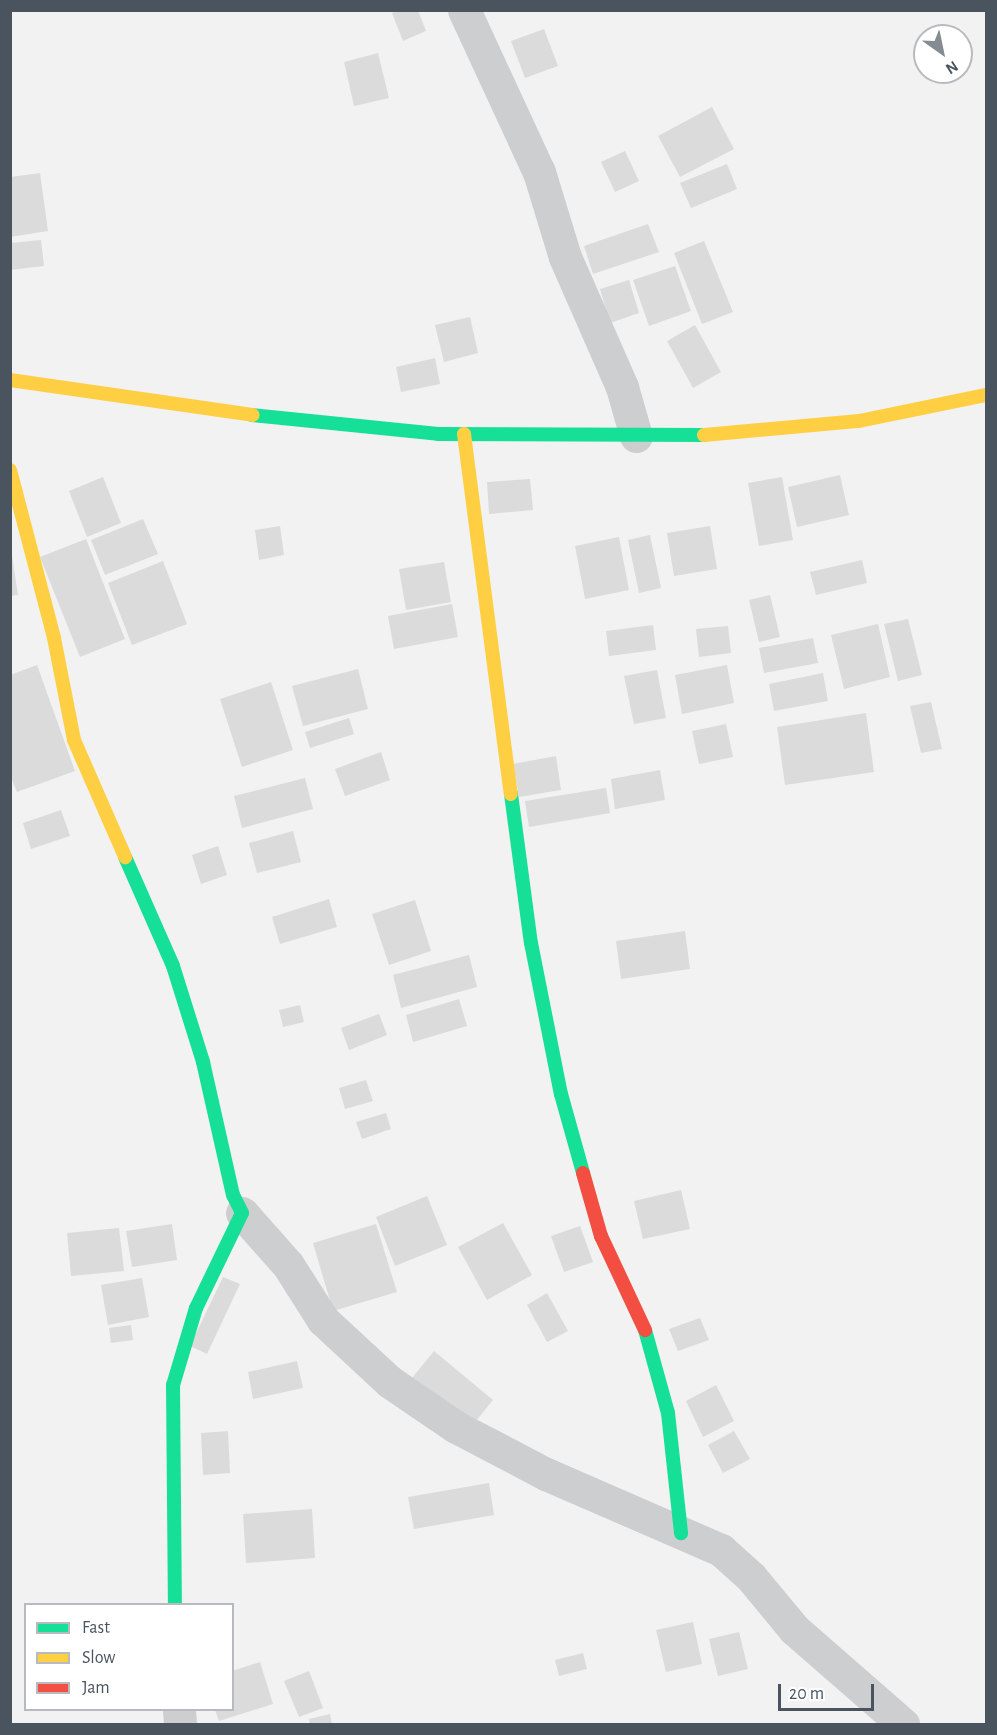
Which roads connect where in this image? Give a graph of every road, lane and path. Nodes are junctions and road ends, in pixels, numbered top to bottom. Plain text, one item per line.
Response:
1 (464, 10) edge
2 (10, 380) edge
3 (987, 395) edge
4 (464, 435) junction
5 (636, 436) junction
6 (10, 470) edge
7 (242, 1213) junction
8 (681, 1533) junction
9 (175, 1603) edge
10 (903, 1725) edge

1 - 5 street
2 - 4 street
3 - 5 street
4 - 5 street
4 - 8 street
6 - 7 street
7 - 8 street
7 - 9 street
8 - 10 street

